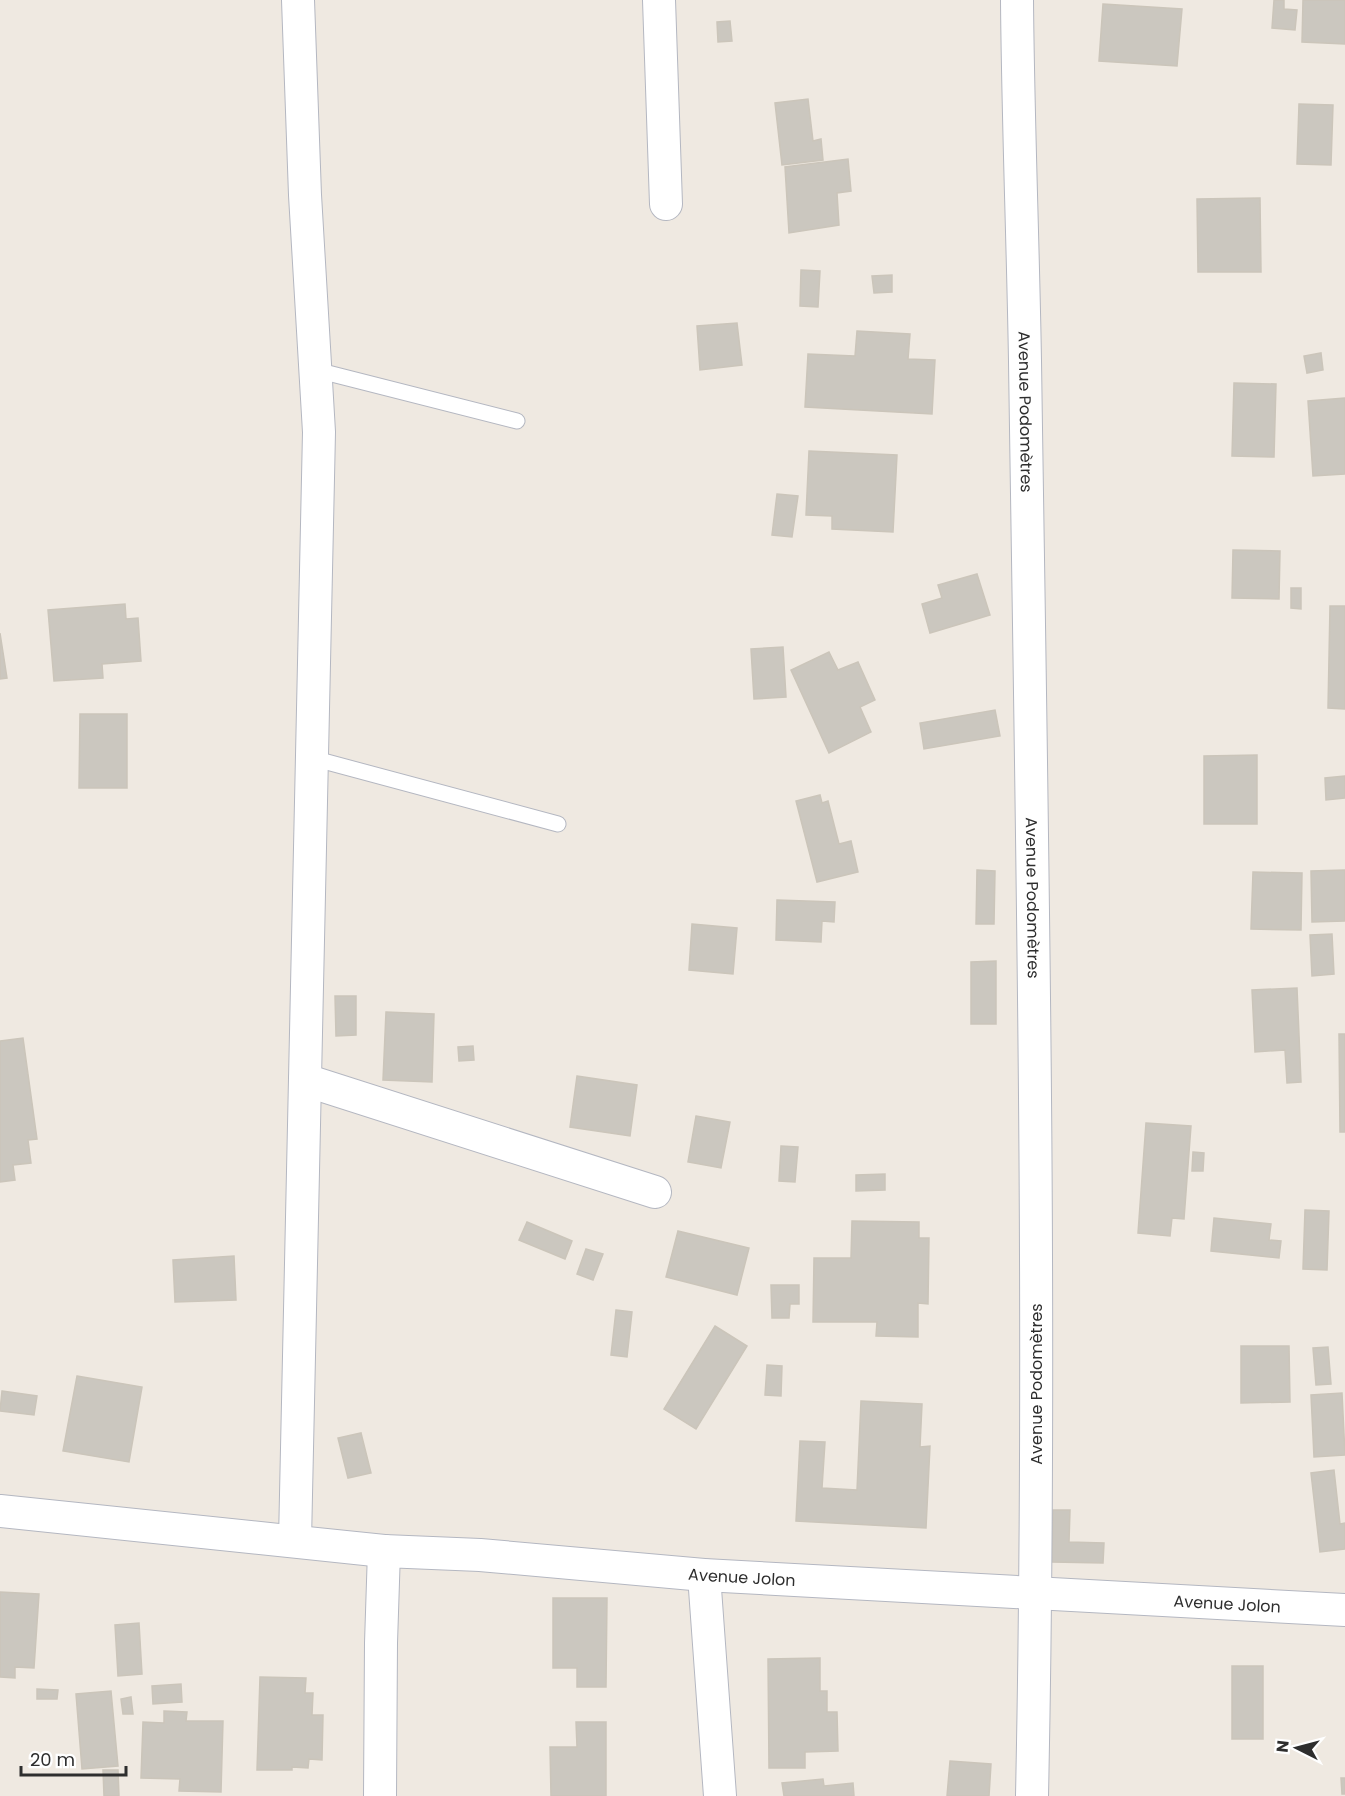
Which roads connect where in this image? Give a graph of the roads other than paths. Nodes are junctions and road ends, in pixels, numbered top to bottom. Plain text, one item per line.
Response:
1 (298, 0) edge
2 (659, 0) edge
3 (1017, 0) edge
4 (666, 204) dead end
5 (316, 370) junction
6 (517, 421) dead end
7 (312, 758) junction
8 (558, 824) dead end
9 (305, 1080) junction
10 (655, 1192) dead end
11 (0, 1511) edge
12 (295, 1541) junction
13 (384, 1551) junction
14 (704, 1575) junction
15 (1036, 1593) junction
16 (1345, 1611) edge
17 (380, 1796) edge
18 (720, 1796) edge
19 (1032, 1796) edge

1 - 5 street
2 - 4 street
3 - 15 street, Avenue Podomètres
5 - 6 lane
5 - 7 street
7 - 8 lane
7 - 9 street
9 - 10 street
9 - 12 street
11 - 12 street, Avenue Jolon
12 - 13 street, Avenue Jolon
13 - 14 street, Avenue Jolon
13 - 17 street
14 - 15 street, Avenue Jolon
14 - 18 street
15 - 16 street, Avenue Jolon
15 - 19 street, Avenue Podomètres

